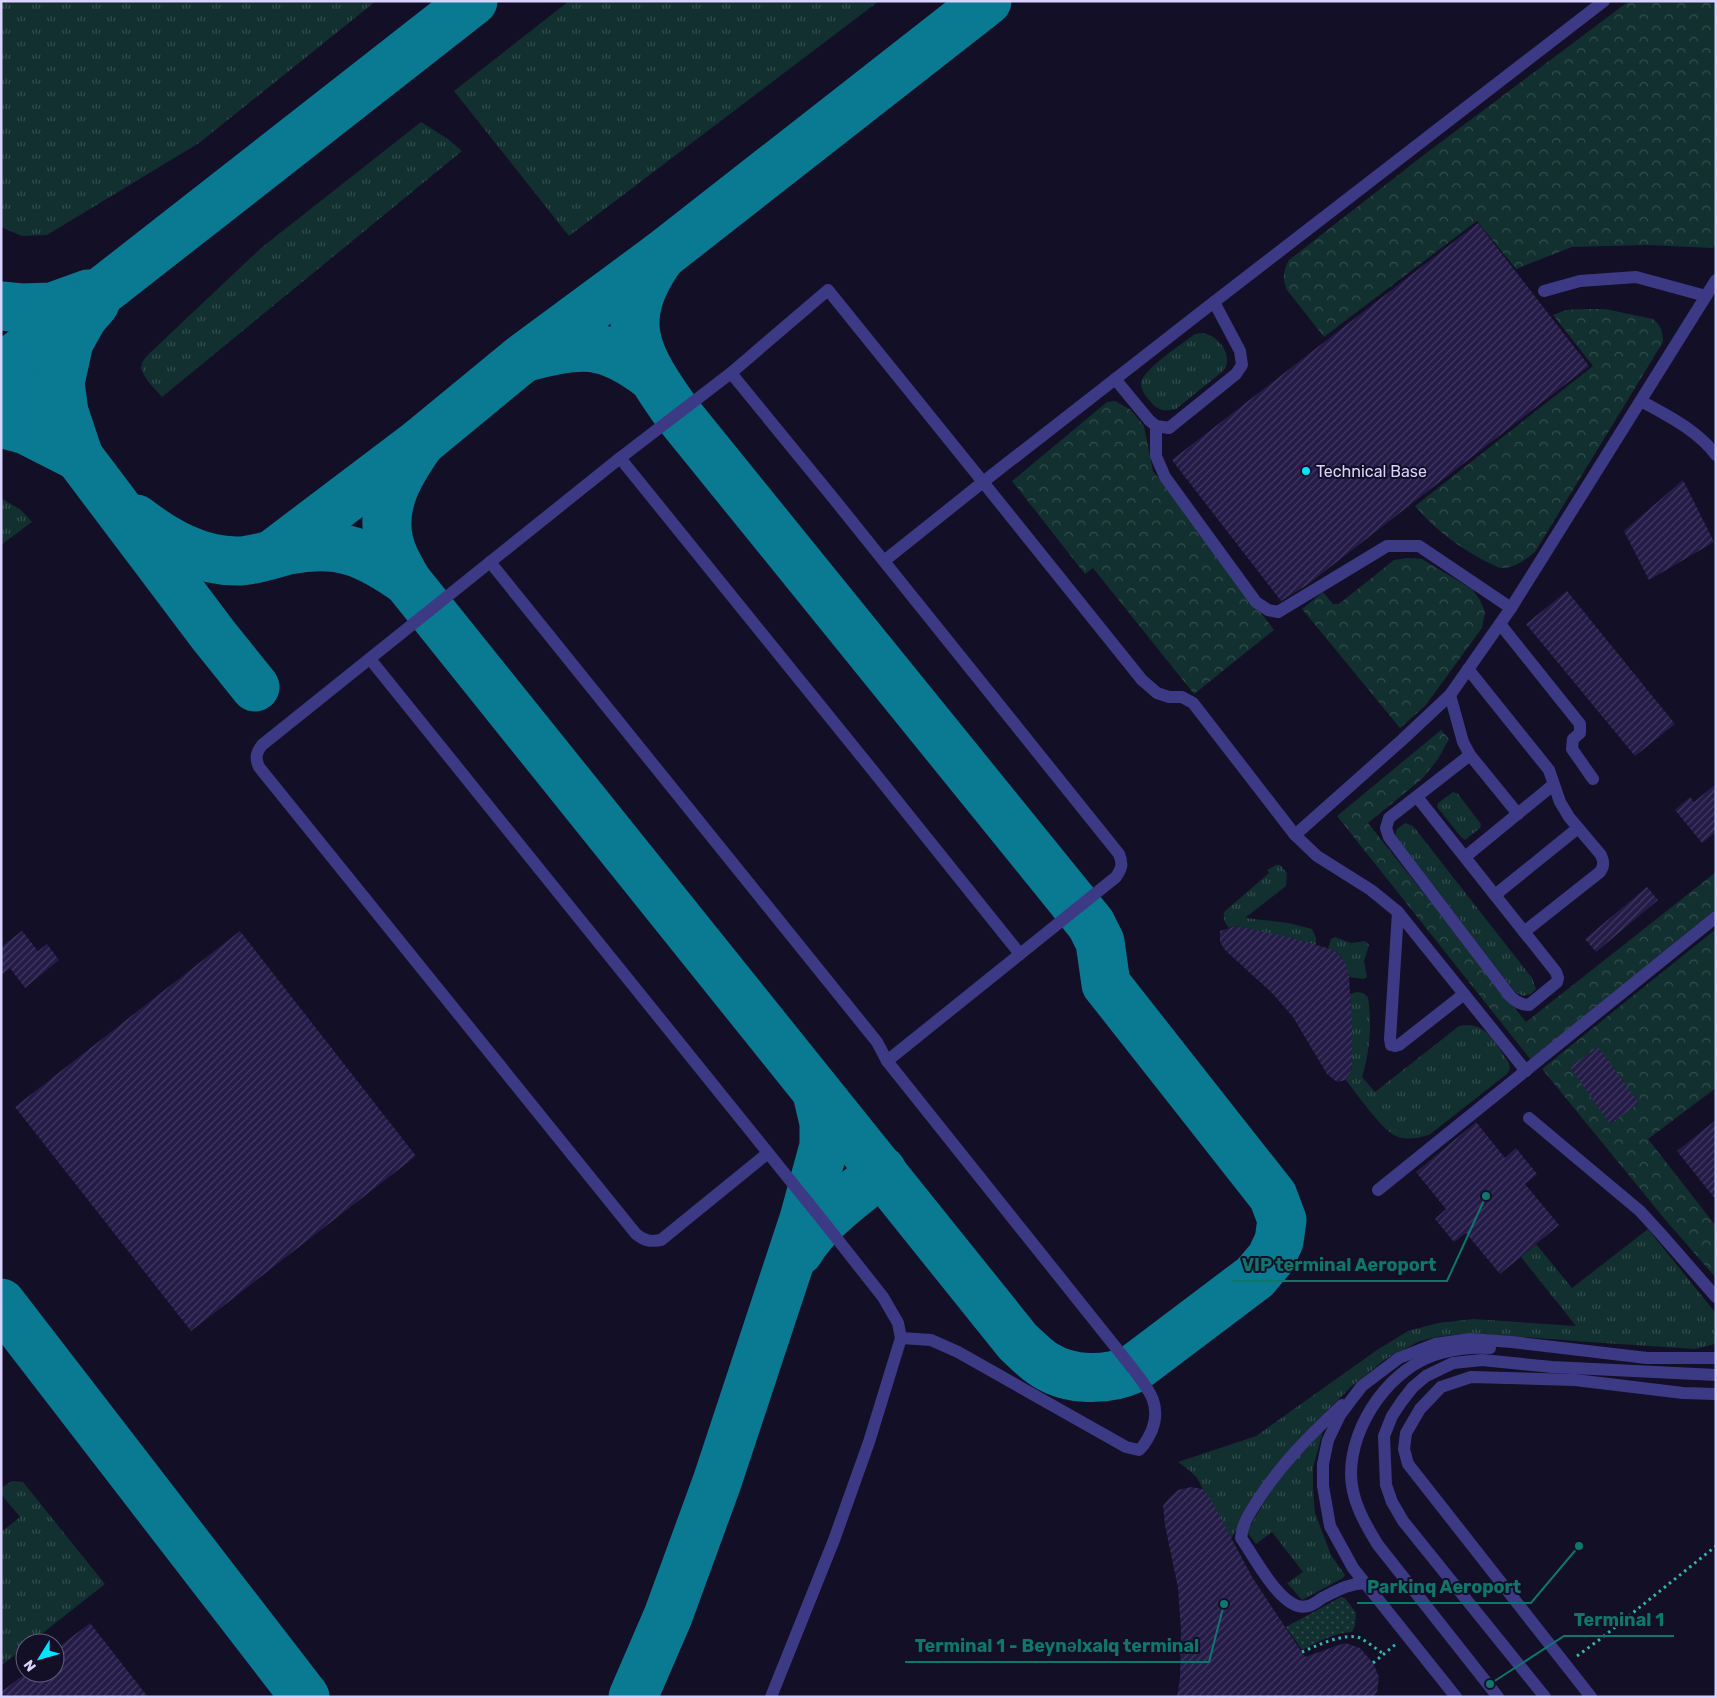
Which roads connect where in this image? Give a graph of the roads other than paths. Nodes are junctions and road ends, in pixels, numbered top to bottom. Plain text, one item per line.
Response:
1 (1604, 1) edge
2 (1716, 280) edge
3 (1544, 291) dead end
4 (1706, 296) junction
5 (1214, 302) junction
6 (731, 373) junction
7 (1115, 379) junction
8 (1641, 401) junction
9 (1156, 426) junction
10 (1716, 454) edge
11 (620, 458) junction
12 (983, 482) junction
13 (884, 561) junction
14 (490, 562) junction
15 (1511, 608) junction
16 (1500, 624) junction
17 (370, 659) junction
18 (1468, 669) junction
19 (1450, 695) junction
20 (1470, 755) junction
21 (1593, 779) dead end
22 (1554, 785) junction
23 (1417, 797) junction
24 (1518, 814) junction
25 (1578, 828) junction
26 (1295, 835) junction
27 (1465, 857) junction
28 (1495, 895) junction
29 (1398, 912) junction
30 (1716, 917) edge
31 (1524, 932) junction
32 (1020, 954) junction
33 (1464, 994) junction
34 (887, 1061) junction
35 (1526, 1071) junction
36 (1529, 1118) dead end
37 (768, 1153) junction
38 (1378, 1190) dead end
39 (1716, 1297) edge
40 (901, 1338) junction
41 (1716, 1351) edge
42 (1690, 1357) junction
43 (1647, 1358) junction
44 (1716, 1358) edge
45 (1716, 1374) edge
46 (1362, 1386) junction
47 (1716, 1394) edge
48 (1365, 1583) junction
49 (770, 1697) edge
50 (1456, 1697) edge
51 (1498, 1697) edge
52 (1545, 1697) edge
53 (1591, 1697) edge

1 - 5 lane
2 - 4 lane
3 - 4 lane
4 - 8 lane
5 - 7 lane
5 - 9 lane
6 - 11 lane
6 - 12 lane
6 - 13 lane
7 - 9 lane
7 - 12 lane
8 - 10 lane
8 - 15 lane
9 - 15 lane
11 - 14 lane
11 - 32 lane
12 - 13 lane
12 - 26 lane
13 - 32 lane
14 - 17 lane
14 - 34 lane
15 - 16 lane
16 - 18 lane
16 - 21 lane
17 - 37 lane
17 - 37 lane
18 - 19 lane
18 - 22 lane
19 - 20 lane
19 - 26 lane
20 - 23 lane
20 - 24 lane
22 - 24 lane
22 - 25 lane
23 - 27 lane
23 - 31 lane
24 - 27 lane
25 - 28 lane
25 - 31 lane
26 - 29 lane
27 - 28 lane
28 - 31 lane
29 - 33 lane
29 - 33 lane
30 - 35 lane
32 - 34 lane
33 - 35 lane
34 - 40 lane
35 - 38 lane
36 - 39 lane
37 - 40 lane
40 - 49 lane
41 - 42 lane
42 - 43 lane
42 - 44 lane
43 - 46 lane
43 - 51 lane
45 - 52 lane
46 - 48 lane
46 - 48 lane
47 - 53 lane
48 - 50 lane

